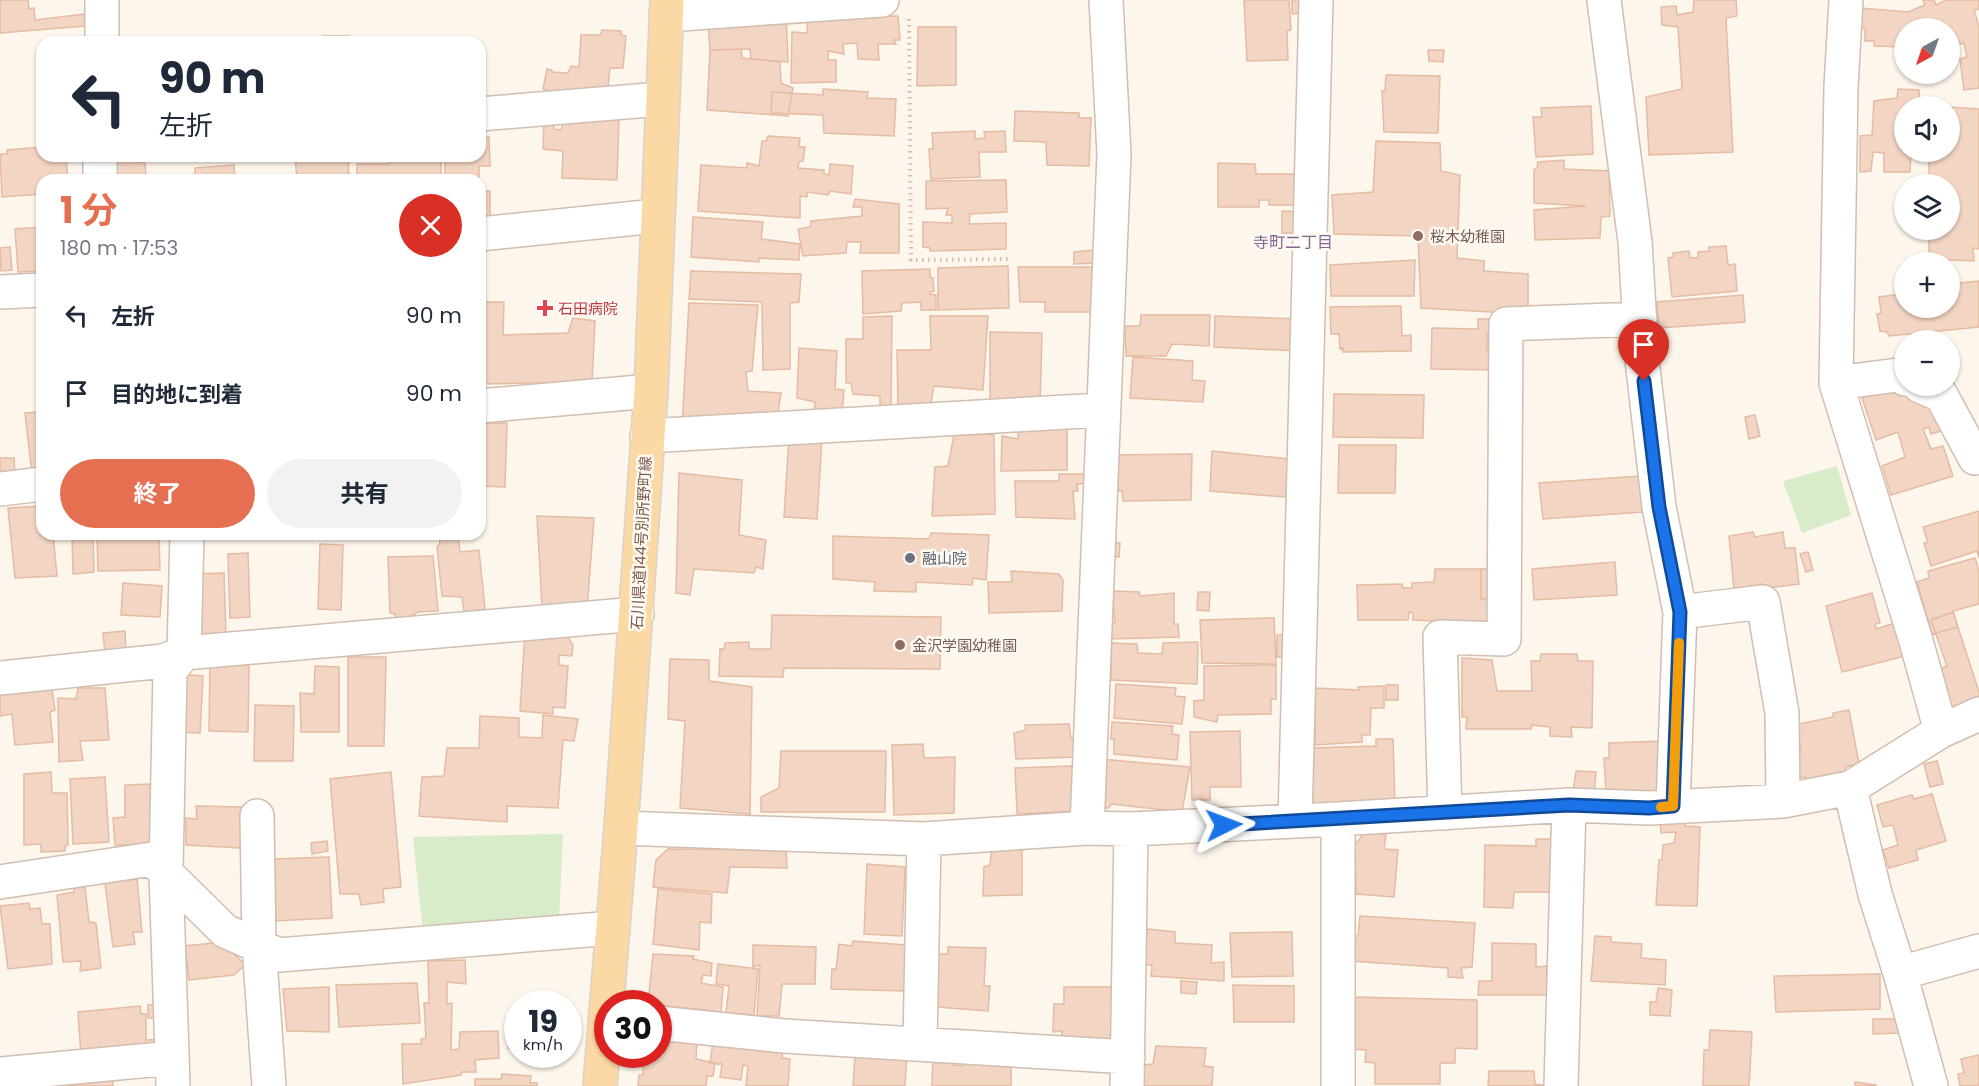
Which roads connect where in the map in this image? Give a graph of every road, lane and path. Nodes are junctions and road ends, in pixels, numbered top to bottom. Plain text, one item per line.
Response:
1 (102, 0) edge
2 (1106, 0) edge
3 (1316, 0) edge
4 (1604, 0) edge
5 (1846, 0) edge
6 (895, 6) edge
7 (666, 7) edge
8 (102, 36) edge
9 (661, 99) junction
10 (486, 114) edge
11 (656, 216) junction
12 (486, 233) edge
13 (1011, 259) dead end
14 (36, 290) edge
15 (0, 291) edge
16 (1640, 319) junction
17 (1894, 376) edge
18 (1836, 383) junction
19 (651, 391) junction
20 (1942, 396) edge
21 (486, 405) edge
22 (1101, 410) junction
23 (647, 436) junction
24 (1979, 456) edge
25 (36, 485) edge
26 (0, 489) edge
27 (187, 540) edge
28 (1680, 612) junction
29 (637, 614) junction
30 (184, 653) junction
31 (0, 678) edge
32 (1979, 714) edge
33 (1941, 731) junction
34 (1850, 788) junction
35 (1783, 801) junction
36 (1569, 805) junction
37 (1673, 806) junction
38 (1445, 813) junction
39 (257, 816) dead end
40 (1338, 819) junction
41 (1295, 821) junction
42 (621, 828) junction
43 (1087, 828) junction
44 (1131, 829) junction
45 (924, 839) junction
46 (166, 872) junction
47 (0, 882) edge
48 (612, 928) junction
49 (259, 946) junction
50 (1979, 951) edge
51 (1900, 974) junction
52 (608, 990) edge
53 (672, 1024) edge
54 (920, 1044) junction
55 (602, 1068) edge
56 (173, 1072) edge
57 (1128, 1072) edge
58 (0, 1074) edge
59 (269, 1086) edge
60 (600, 1086) edge
61 (1338, 1086) edge
62 (1561, 1086) edge
63 (1931, 1086) edge

1 - 8 street
2 - 22 street
3 - 41 street
4 - 16 street
5 - 18 street
6 - 7 street
6 - 13 path
7 - 9 main road, 石川県道144号別所野町線
9 - 10 street
9 - 11 main road, 石川県道144号別所野町線
11 - 12 street
11 - 19 main road, 石川県道144号別所野町線
14 - 15 street
16 - 28 street
16 - 38 street
17 - 18 street
18 - 33 street
19 - 21 street
19 - 23 main road, 石川県道144号別所野町線
20 - 24 street
22 - 23 street
22 - 43 street
23 - 29 main road, 石川県道144号別所野町線
25 - 26 street
27 - 30 street
28 - 35 street
28 - 37 street
29 - 30 street
29 - 42 main road, 石川県道144号別所野町線
30 - 31 street
30 - 46 street
32 - 33 street
33 - 34 street
34 - 35 street
34 - 51 street
35 - 37 street
36 - 37 street
36 - 38 street
36 - 62 street
38 - 40 street
39 - 49 street
40 - 41 street
40 - 61 street
41 - 44 street
42 - 45 street
42 - 48 main road, 石川県道144号別所野町線
43 - 44 street
43 - 45 street
44 - 57 street
45 - 54 street
46 - 47 street
46 - 49 street
46 - 56 street
48 - 49 street
48 - 52 main road, 石川県道144号別所野町線
49 - 59 street
50 - 51 street
51 - 63 street
53 - 54 street
54 - 57 street
55 - 60 main road, 石川県道144号別所野町線
56 - 58 street

